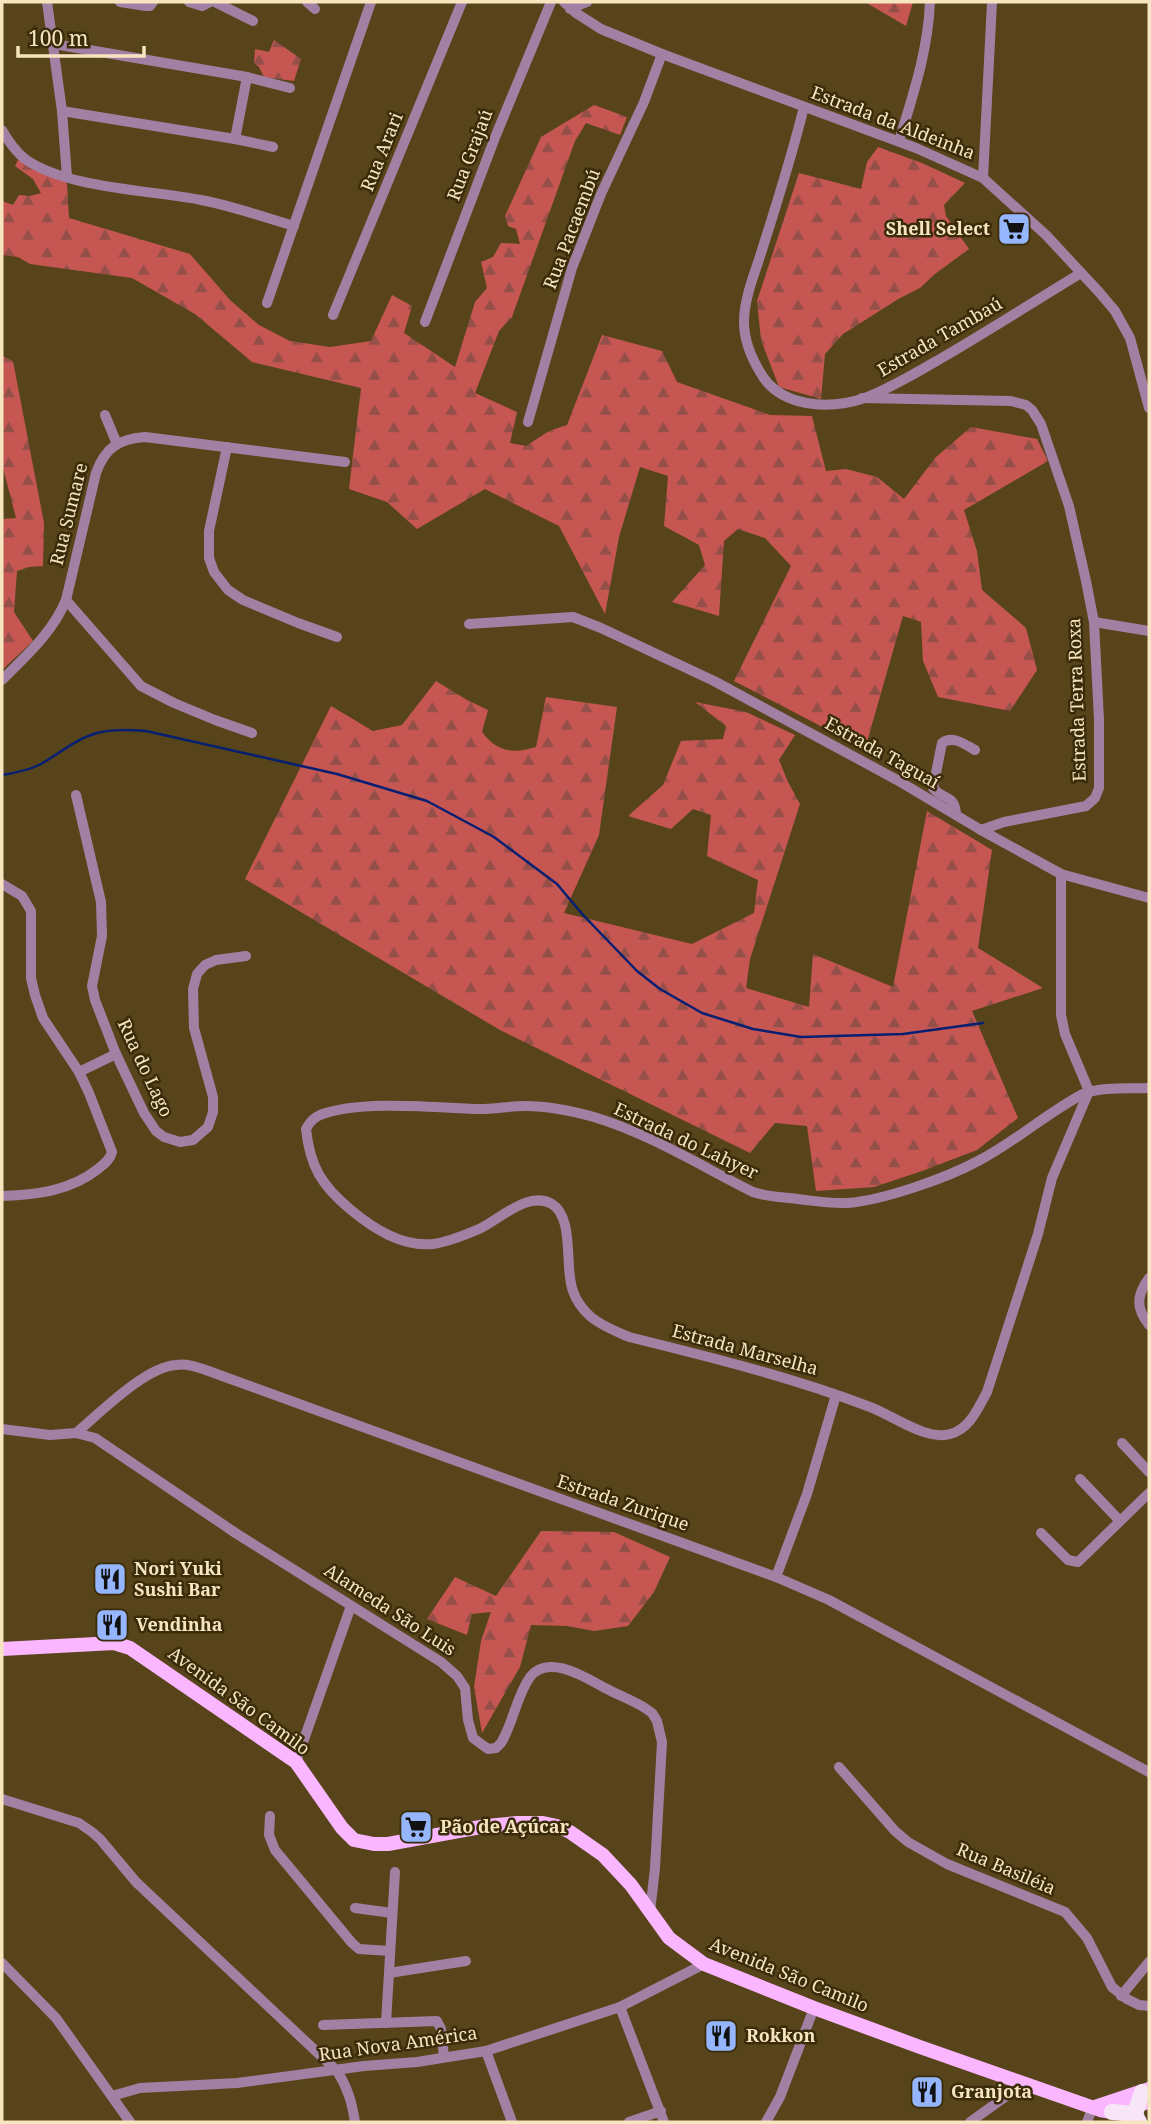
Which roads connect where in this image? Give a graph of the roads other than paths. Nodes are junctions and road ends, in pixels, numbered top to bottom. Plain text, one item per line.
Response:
1 (47, 2) edge
2 (120, 2) edge
3 (153, 2) edge
4 (189, 2) edge
5 (212, 2) edge
6 (371, 2) edge
7 (462, 2) edge
8 (551, 2) edge
9 (587, 2) edge
10 (930, 2) edge
11 (992, 2) edge
12 (567, 5) edge
13 (253, 21) dead end
14 (54, 44) junction
15 (662, 54) junction
16 (247, 77) junction
17 (290, 88) dead end
18 (804, 107) junction
19 (62, 111) junction
20 (2, 130) edge
21 (235, 139) junction
22 (899, 141) junction
23 (273, 147) dead end
24 (67, 177) junction
25 (983, 178) junction
26 (294, 226) junction
27 (1082, 273) junction
28 (267, 303) dead end
29 (333, 315) dead end
30 (425, 322) dead end
31 (862, 398) junction
32 (1149, 408) edge
33 (105, 415) dead end
34 (528, 422) dead end
35 (117, 444) junction
36 (227, 447) junction
37 (345, 462) dead end
38 (66, 600) junction
39 (1094, 622) junction
40 (469, 624) dead end
41 (1149, 631) edge
42 (337, 637) dead end
43 (2, 680) edge
44 (252, 733) dead end
45 (975, 750) dead end
46 (76, 795) dead end
47 (956, 815) junction
48 (981, 830) junction
49 (1060, 874) junction
50 (2, 884) edge
51 (1149, 898) edge
52 (246, 956) dead end
53 (116, 1054) junction
54 (79, 1072) junction
55 (1149, 1088) edge
56 (1088, 1091) junction
57 (306, 1129) joint
58 (2, 1196) edge
59 (1149, 1278) edge
60 (1149, 1325) edge
61 (836, 1395) junction
62 (2, 1429) edge
63 (76, 1433) junction
64 (1122, 1443) dead end
65 (1149, 1472) edge
66 (1080, 1479) dead end
67 (1149, 1493) edge
68 (1120, 1521) junction
69 (1041, 1533) dead end
70 (776, 1577) junction
71 (351, 1606) junction
72 (2, 1649) edge
73 (296, 1762) junction
74 (839, 1767) dead end
75 (1149, 1772) edge
76 (2, 1798) edge
77 (270, 1816) dead end
78 (395, 1872) dead end
79 (355, 1908) dead end
80 (650, 1912) junction
81 (392, 1913) junction
82 (390, 1951) junction
83 (466, 1961) dead end
84 (1149, 1962) edge
85 (2, 1963) edge
86 (704, 1964) junction
87 (389, 1973) junction
88 (1121, 1996) junction
89 (1149, 2006) edge
90 (620, 2007) junction
91 (814, 2008) junction
92 (386, 2023) junction
93 (323, 2025) dead end
94 (486, 2050) junction
95 (444, 2057) junction
96 (337, 2071) junction
97 (1023, 2084) junction
98 (112, 2096) junction
99 (1094, 2106) junction
100 (1144, 2108) edge
101 (1112, 2112) joint
102 (662, 2117) edge
103 (130, 2122) edge
104 (355, 2122) edge
105 (512, 2122) edge
106 (629, 2122) edge
107 (766, 2122) edge
108 (971, 2122) edge
109 (1087, 2122) edge

1 - 14 street
2 - 3 street
4 - 5 street
5 - 13 street
6 - 26 street
7 - 29 street, Rua Arari
8 - 30 street, Rua Grajaú
9 - 12 street
10 - 22 street
11 - 25 street
12 - 15 street, Estrada da Aldeinha
14 - 16 street
14 - 19 street
15 - 18 street, Estrada da Aldeinha
15 - 34 street, Rua Pacaembú
16 - 17 street
16 - 21 street
18 - 22 street, Estrada da Aldeinha
18 - 31 street, Estrada Tambaú
19 - 21 street
19 - 24 street
20 - 24 street
21 - 23 street
22 - 25 street, Estrada da Aldeinha
24 - 26 street
25 - 27 street, Estrada da Aldeinha
26 - 28 street
27 - 31 street, Estrada Tambaú
27 - 32 street, Estrada da Aldeinha
31 - 39 street, Estrada Terra Roxa
33 - 35 street
35 - 36 street
35 - 38 street, Rua Sumare
36 - 37 street
36 - 42 street
38 - 43 street, Rua Sumare
38 - 44 street
39 - 41 street
39 - 48 street, Estrada Terra Roxa
40 - 47 street, Estrada Taguaí
45 - 47 street
46 - 53 street, Rua do Lago
47 - 48 street, Estrada Taguaí
48 - 49 street, Estrada Taguaí
49 - 51 street, Estrada Taguaí
49 - 56 street
50 - 54 street
52 - 53 street, Rua do Lago
53 - 54 street
54 - 58 street
55 - 56 street, Estrada do Lahyer
56 - 57 street, Estrada do Lahyer
56 - 61 street, Estrada Marselha
57 - 61 street, Estrada Marselha
59 - 60 street
61 - 70 street
62 - 63 street, Alameda São Luis
63 - 70 street, Estrada Zurique
63 - 71 street, Alameda São Luis
64 - 65 street
66 - 68 street
67 - 68 street
68 - 69 street
70 - 75 street, Estrada Zurique
71 - 73 street
71 - 80 street, Alameda São Luis
72 - 73 main road, Avenida São Camilo
73 - 80 main road, Avenida São Camilo
74 - 88 street, Rua Basiléia
76 - 96 street
77 - 82 street
78 - 81 street
79 - 81 street
80 - 86 main road, Avenida São Camilo
81 - 82 street
82 - 87 street
83 - 87 street
84 - 88 street
85 - 98 street
86 - 90 street, Rua Nova América
86 - 91 main road, Avenida São Camilo
87 - 92 street
88 - 89 street
90 - 94 street, Rua Nova América
90 - 102 street
91 - 97 main road, Avenida São Camilo
91 - 107 street
92 - 93 street
92 - 95 street
94 - 95 street, Rua Nova América
94 - 105 street
95 - 96 street, Rua Nova América
96 - 98 street, Rua Nova América
96 - 104 street
97 - 99 main road, Avenida São Camilo
97 - 108 street
98 - 103 street
99 - 100 main road
99 - 101 main road, Avenida São Camilo
99 - 109 street
100 - 101 highway
102 - 106 street

